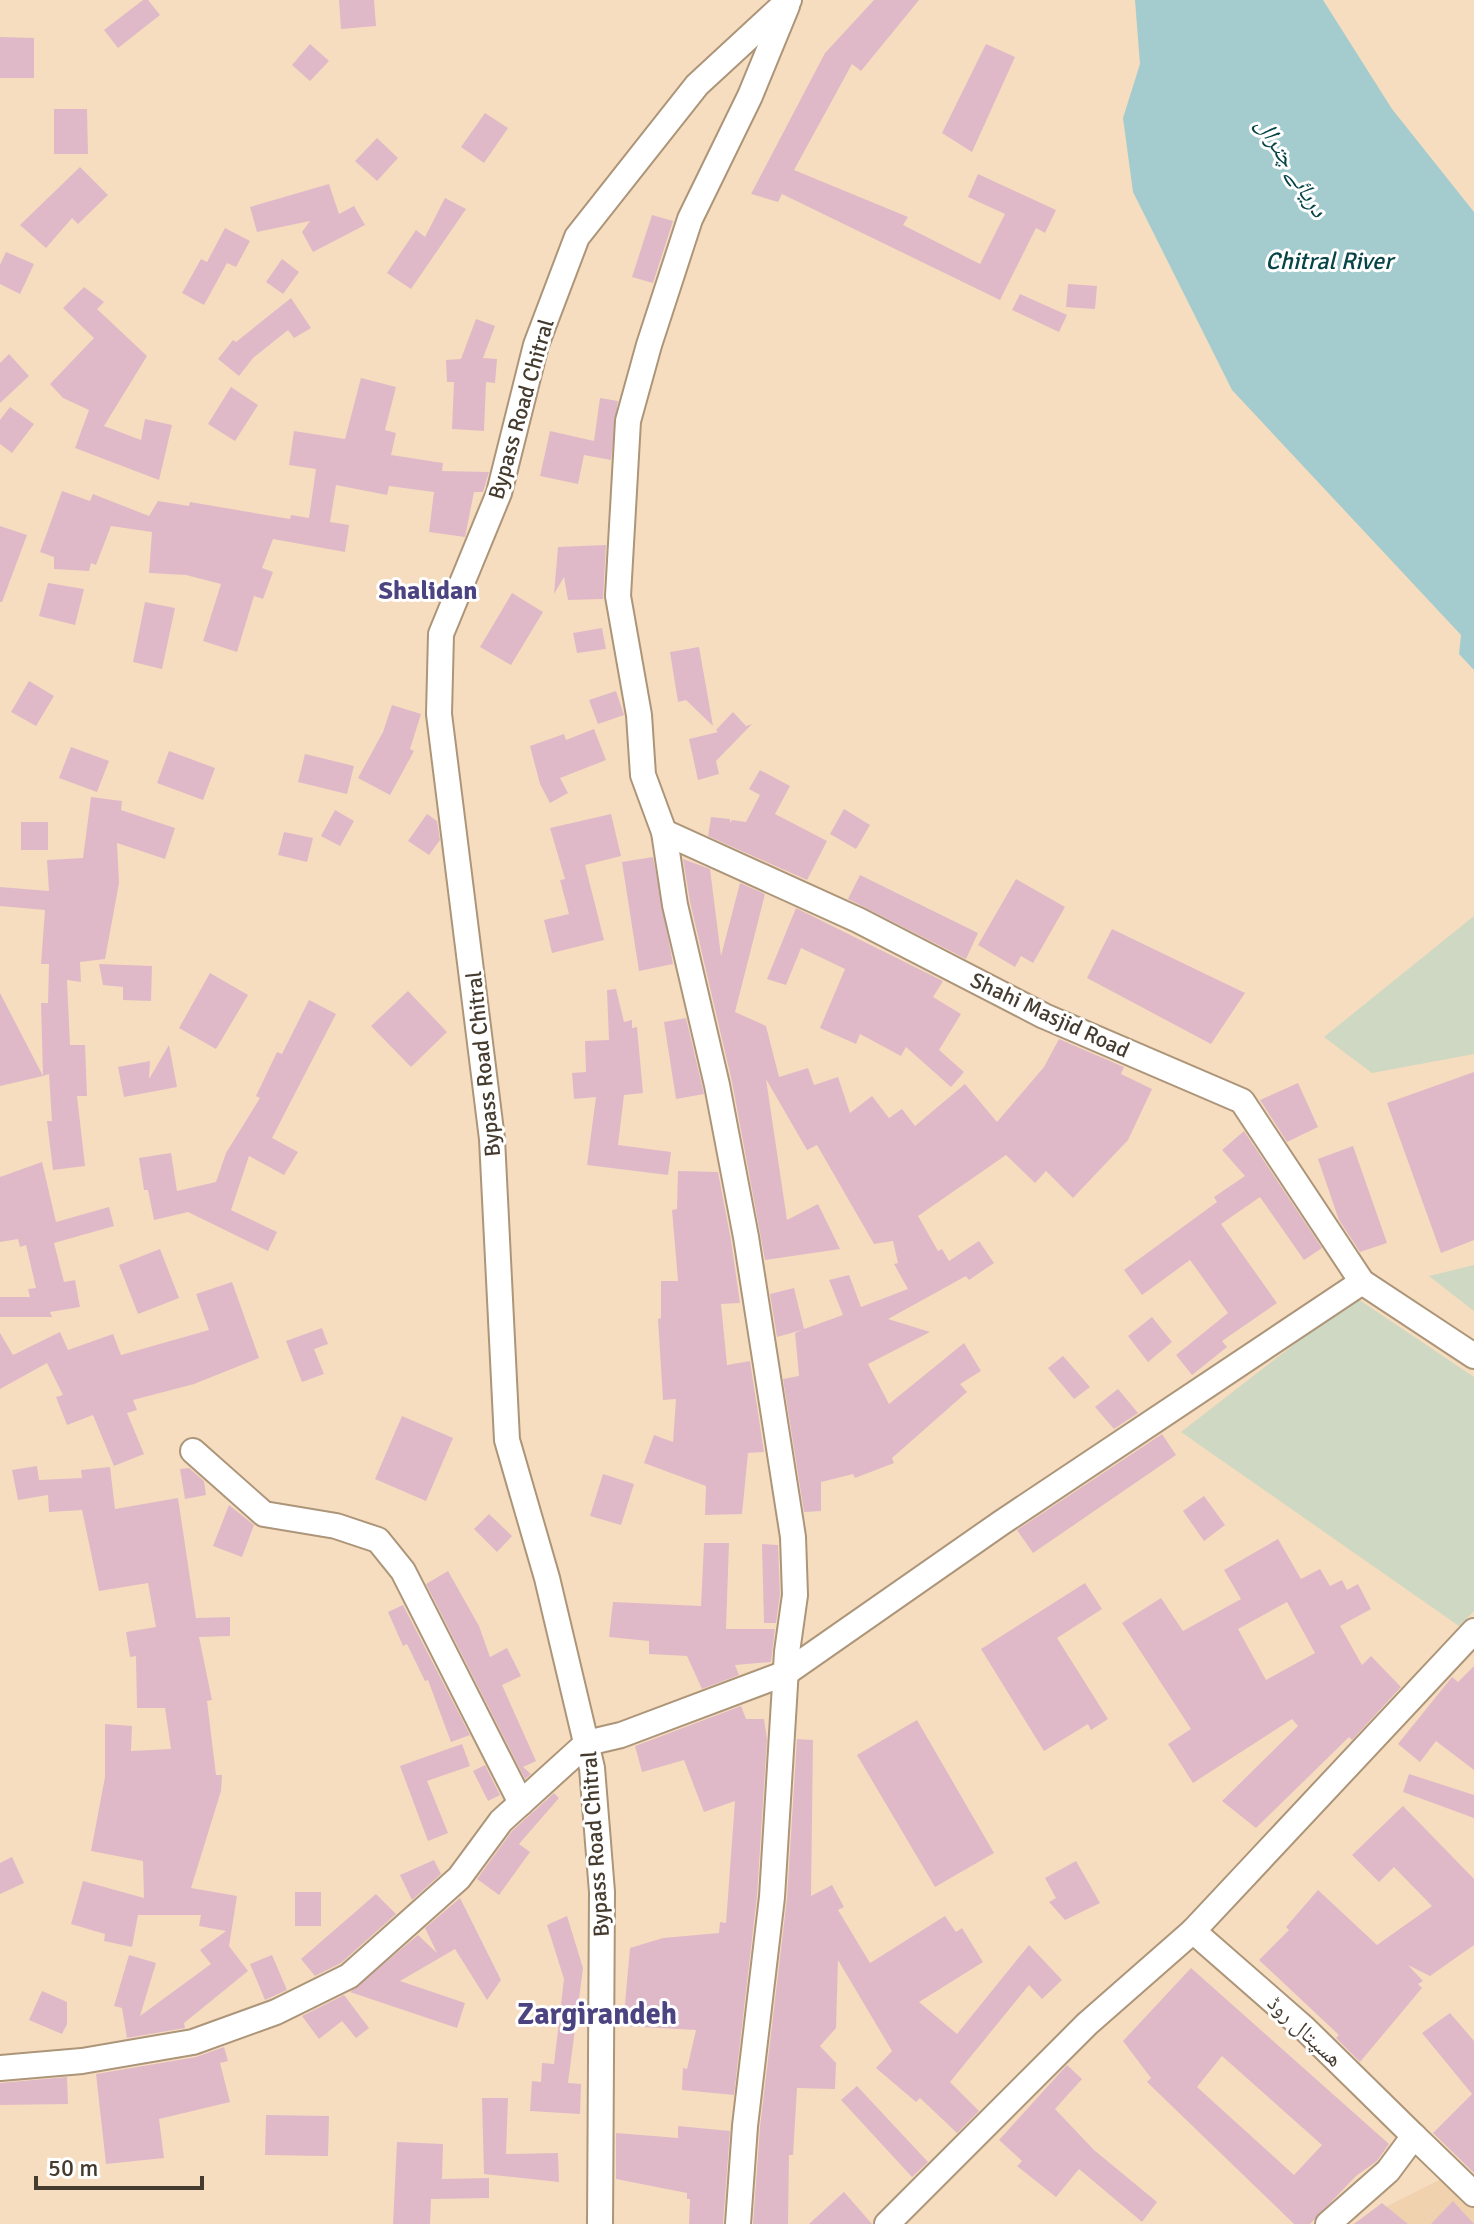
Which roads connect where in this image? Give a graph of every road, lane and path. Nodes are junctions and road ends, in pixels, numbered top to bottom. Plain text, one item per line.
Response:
1 (789, 0) edge
2 (664, 832) junction
3 (1362, 1282) junction
4 (1474, 1356) edge
5 (193, 1451) dead end
6 (1474, 1631) edge
7 (786, 1673) junction
8 (587, 1743) junction
9 (521, 1803) junction
10 (1193, 1931) junction
11 (0, 2068) edge
12 (1414, 2136) junction
13 (1474, 2194) edge
14 (600, 2224) edge
15 (738, 2224) edge
16 (887, 2224) edge
17 (1328, 2224) edge

1 - 2 street
1 - 8 street, Bypass Road Chitral
2 - 3 street, Shahi Masjid Road
2 - 7 street
3 - 4 street, Shahi Masjid Road
3 - 7 street
5 - 9 street
6 - 10 street
7 - 8 street
7 - 15 street
8 - 9 street
8 - 14 street, Bypass Road Chitral
9 - 11 street
10 - 12 street, ھسپتال روڈ
10 - 16 street
12 - 13 street, ھسپتال روڈ
12 - 17 street

